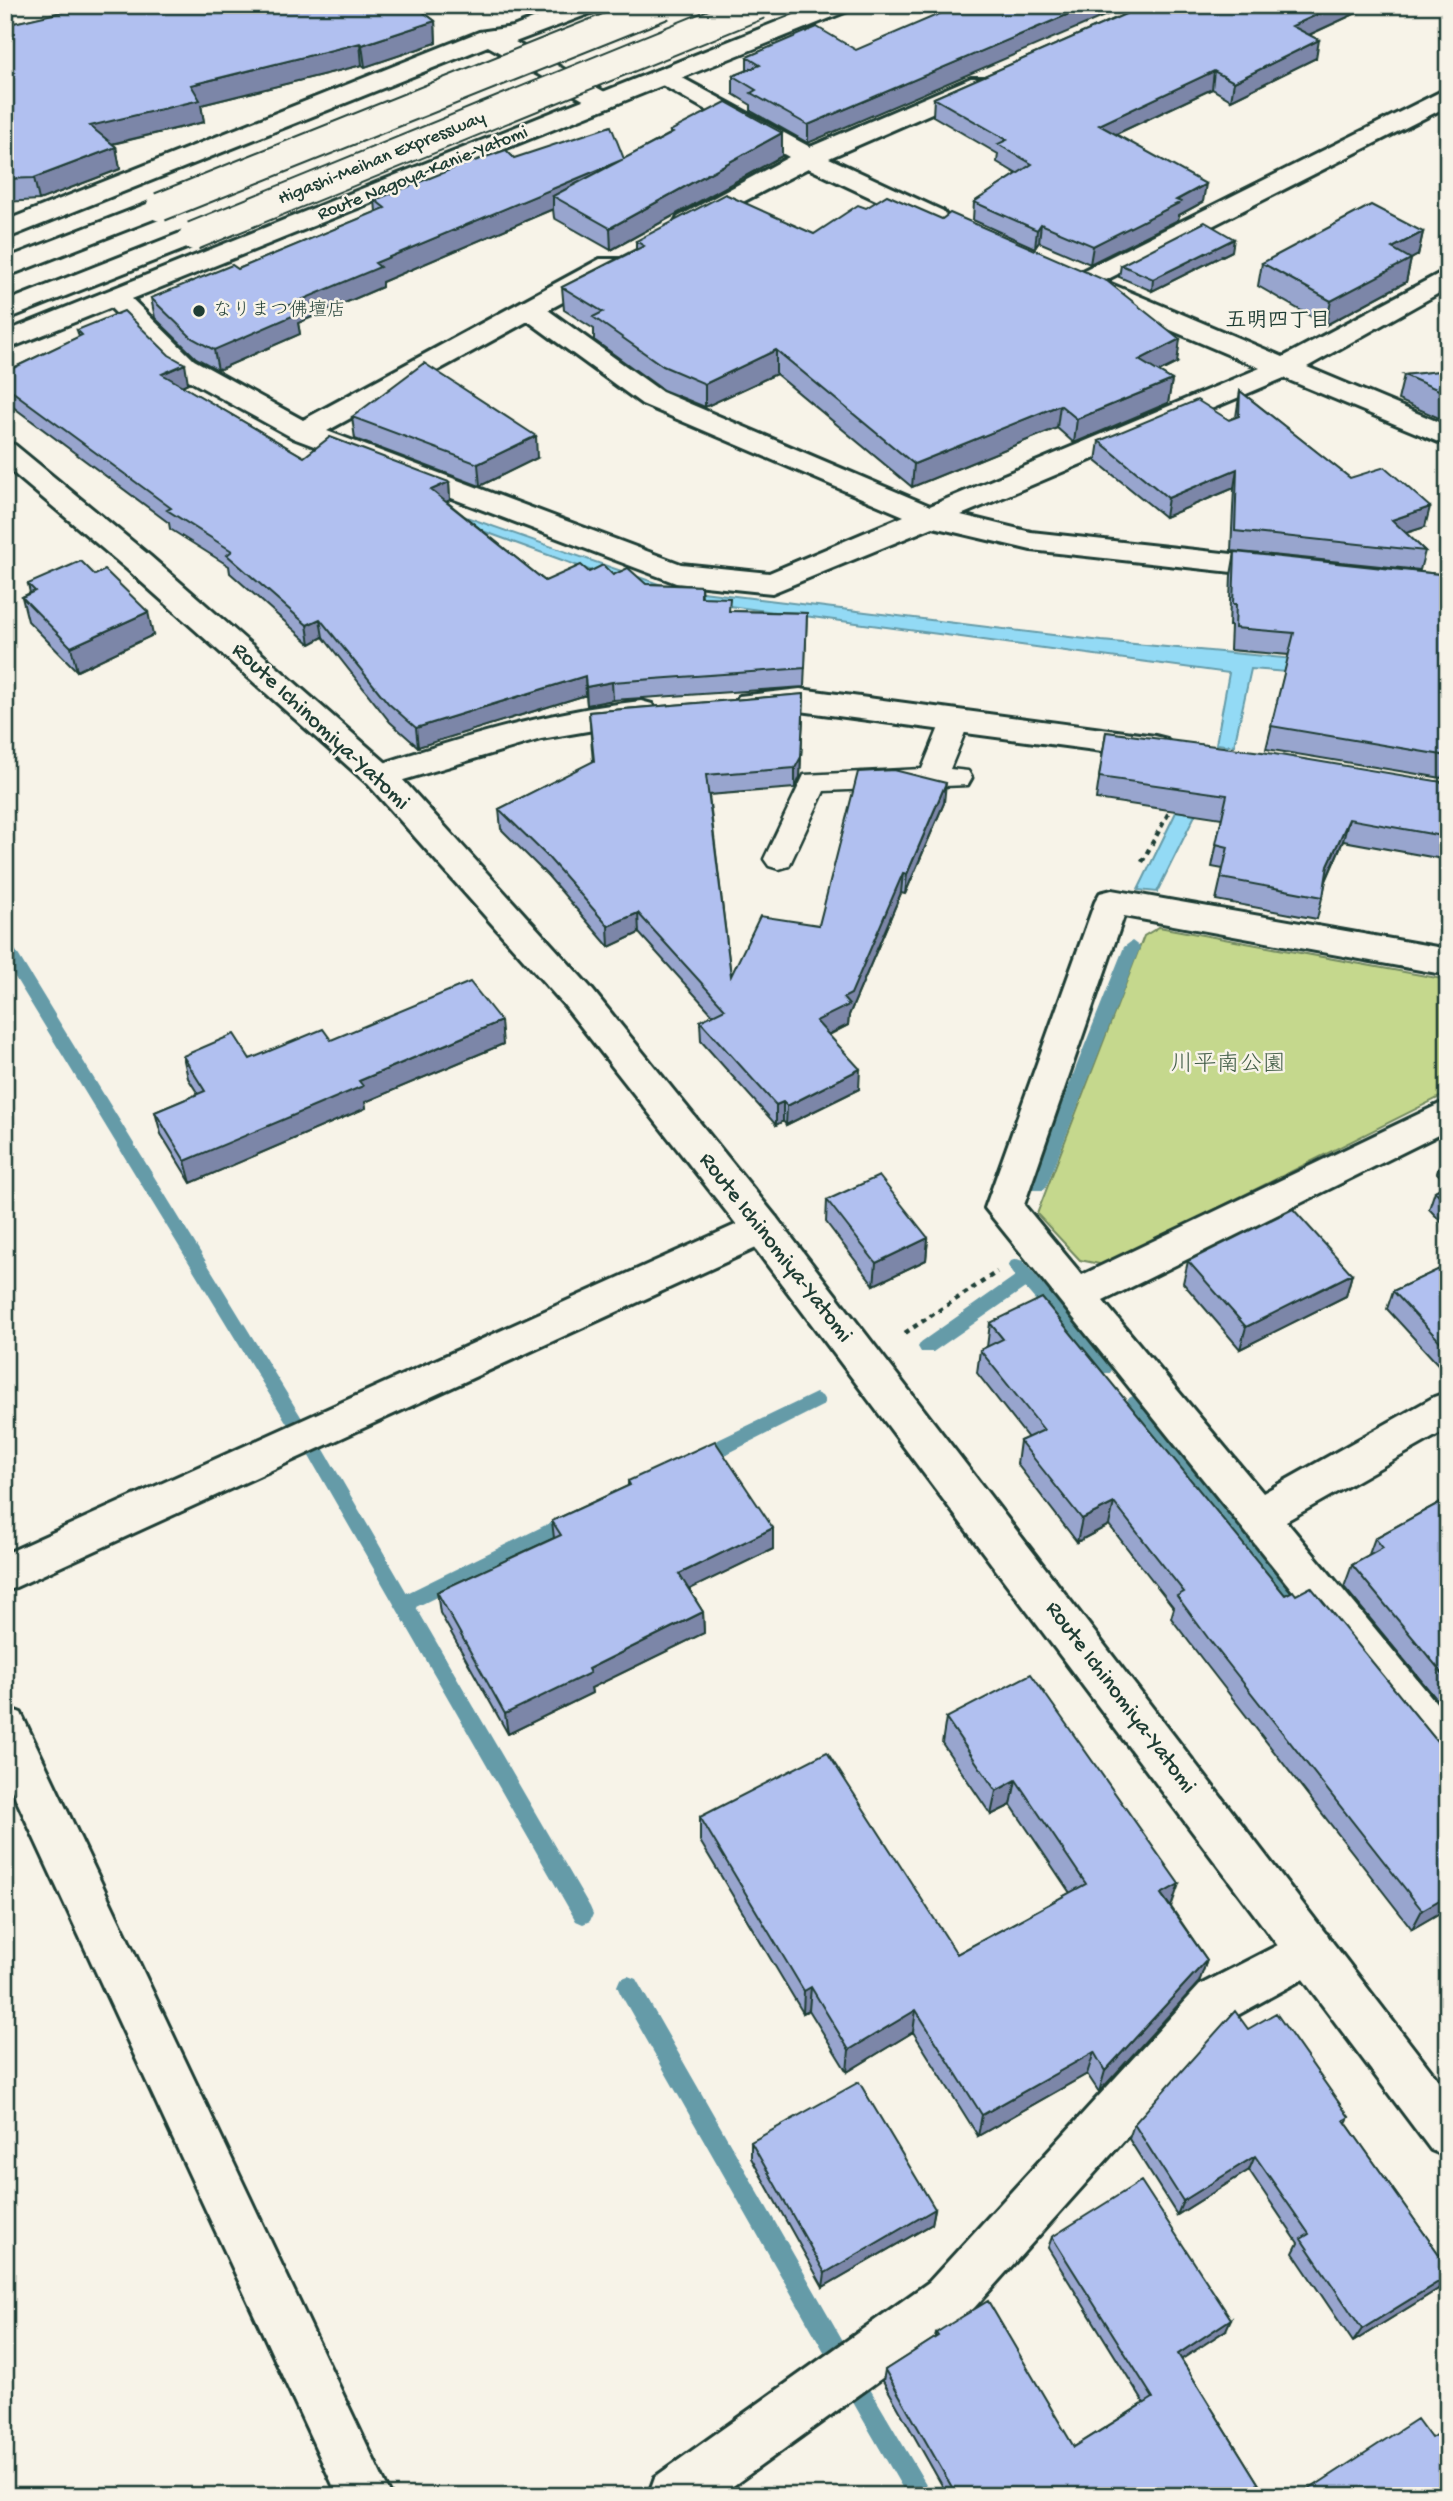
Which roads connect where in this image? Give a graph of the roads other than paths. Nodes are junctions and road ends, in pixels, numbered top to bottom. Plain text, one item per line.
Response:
1 (590, 5) edge
2 (664, 5) edge
3 (759, 5) edge
4 (841, 5) edge
5 (488, 37) junction
6 (1009, 71) edge
7 (664, 76) junction
8 (1448, 96) edge
9 (603, 101) junction
10 (809, 157) junction
11 (957, 227) edge
12 (5, 230) edge
13 (663, 236) edge
14 (626, 256) edge
15 (5, 269) edge
16 (1448, 277) edge
17 (115, 298) junction
18 (529, 309) junction
19 (5, 312) edge
20 (5, 342) edge
21 (1284, 368) junction
22 (303, 432) junction
23 (1448, 437) edge
24 (5, 451) edge
25 (931, 517) junction
26 (1309, 571) edge
27 (720, 706) edge
28 (667, 710) edge
29 (956, 720) junction
30 (1200, 753) edge
31 (380, 776) junction
32 (779, 859) dead end
33 (1448, 962) edge
34 (1448, 1114) edge
35 (761, 1228) junction
36 (1076, 1296) junction
37 (1448, 1409) edge
38 (1257, 1517) junction
39 (5, 1574) edge
40 (5, 1727) edge
41 (1448, 1749) edge
42 (1311, 1950) junction
43 (1448, 2133) edge
44 (365, 2496) edge
45 (674, 2496) edge

1 - 5 main road
2 - 15 main road, Higashi-Meihan Expressway, bridge
3 - 19 main road, Higashi-Meihan Expressway, bridge
4 - 7 main road, Route Nagoya-Kanie-Yatomi
5 - 9 main road
5 - 12 main road
6 - 10 main road
7 - 9 main road, Route Nagoya-Kanie-Yatomi
7 - 10 main road
8 - 21 main road
9 - 17 main road, Route Nagoya-Kanie-Yatomi
10 - 11 main road
10 - 13 main road
14 - 18 main road
16 - 21 main road
17 - 20 main road, Route Nagoya-Kanie-Yatomi
17 - 22 main road
18 - 22 main road
18 - 25 main road
21 - 23 main road
21 - 25 main road
22 - 25 main road
24 - 31 main road, Route Ichinomiya-Yatomi
25 - 26 main road
27 - 29 main road
28 - 31 main road
29 - 30 main road
29 - 32 lane
31 - 35 main road, Route Ichinomiya-Yatomi
33 - 36 main road
34 - 36 main road
35 - 39 main road
35 - 42 main road, Route Ichinomiya-Yatomi
36 - 38 main road
37 - 38 main road
38 - 41 main road
40 - 44 main road
42 - 43 main road, Route Ichinomiya-Yatomi
42 - 45 main road

